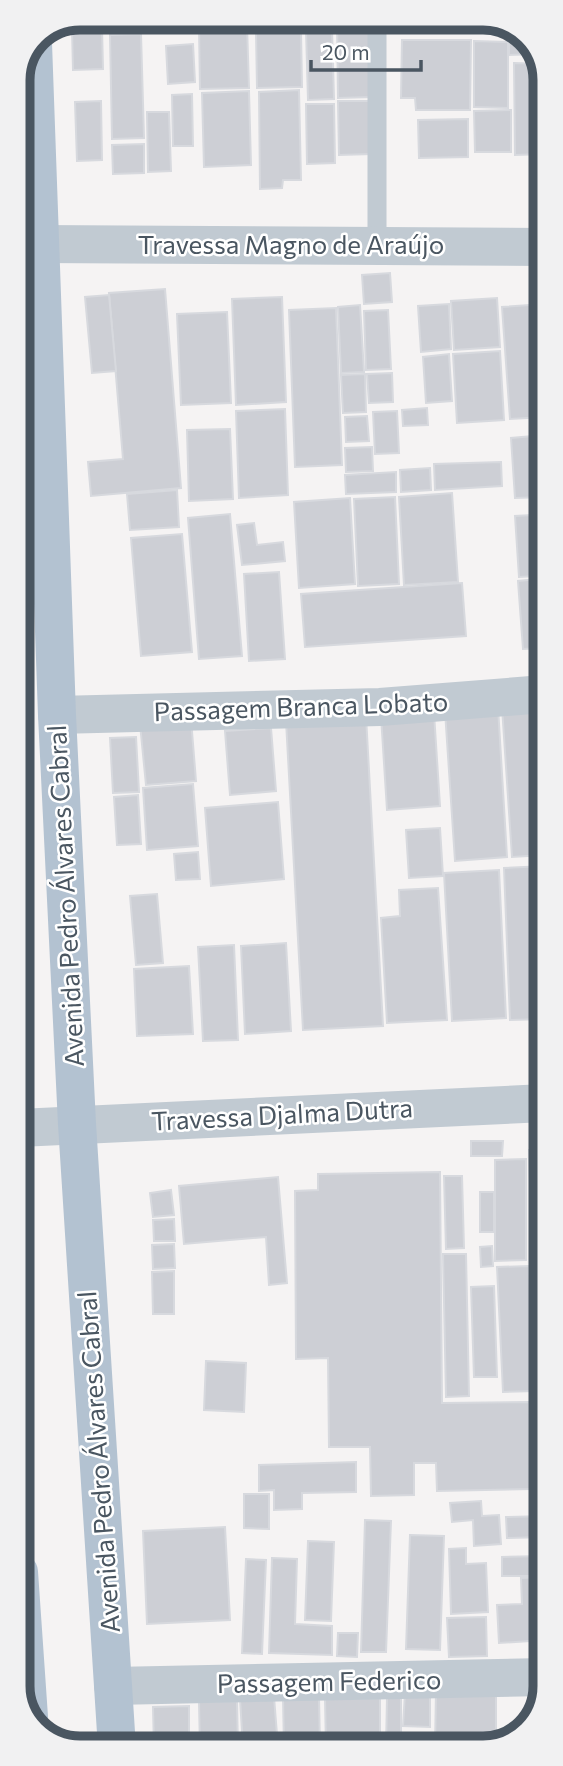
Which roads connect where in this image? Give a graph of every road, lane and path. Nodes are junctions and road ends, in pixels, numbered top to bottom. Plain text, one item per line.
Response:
1 (377, 30) edge
2 (33, 63) edge
3 (38, 244) junction
4 (377, 246) junction
5 (533, 247) edge
6 (533, 695) edge
7 (57, 715) junction
8 (533, 1104) edge
9 (77, 1125) junction
10 (30, 1127) edge
11 (533, 1677) edge
12 (113, 1686) junction
13 (116, 1736) edge

1 - 4 lane
2 - 3 main road, Avenida Pedro Álvares Cabral
3 - 4 street, Travessa Magno de Araújo
3 - 7 main road, Avenida Pedro Álvares Cabral
4 - 5 street, Travessa Magno de Araújo
6 - 7 street, Passagem Branca Lobato
7 - 9 main road, Avenida Pedro Álvares Cabral
8 - 9 street, Travessa Djalma Dutra
9 - 10 street, Travessa Djalma Dutra
9 - 12 main road, Avenida Pedro Álvares Cabral
11 - 12 street, Passagem Federico
12 - 13 main road, Avenida Pedro Álvares Cabral

